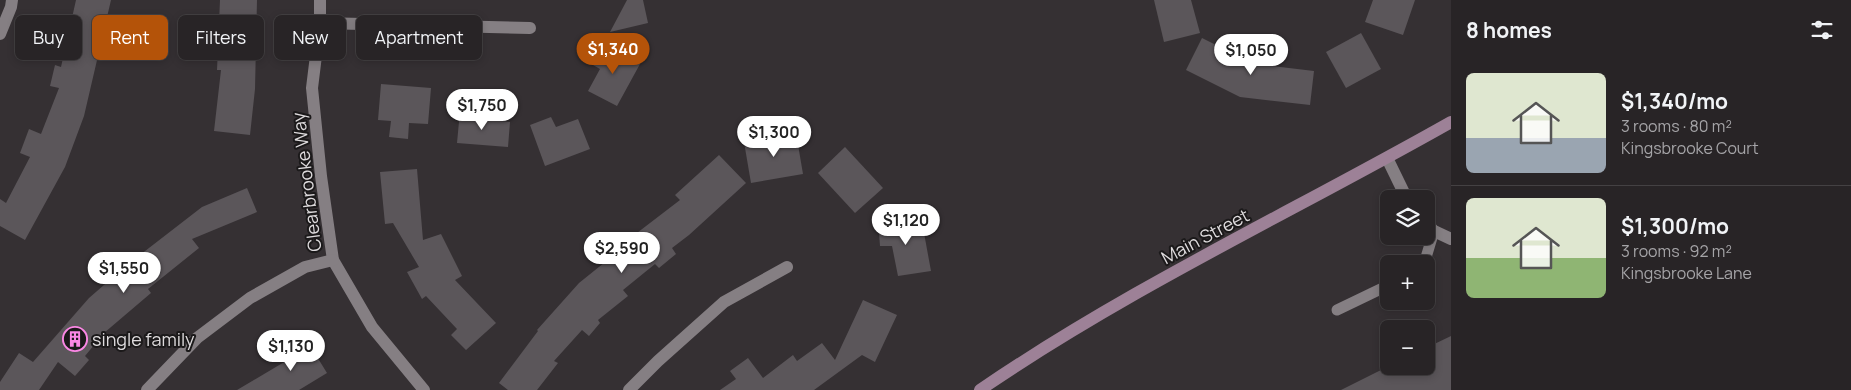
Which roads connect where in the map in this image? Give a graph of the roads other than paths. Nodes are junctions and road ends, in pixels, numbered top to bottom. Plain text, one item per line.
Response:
1 (12, 0) edge
2 (320, 0) edge
3 (320, 15) edge
4 (346, 24) edge
5 (530, 28) dead end
6 (0, 34) edge
7 (315, 60) edge
8 (1451, 122) edge
9 (1387, 158) junction
10 (1403, 190) edge
11 (1435, 230) edge
12 (1451, 239) edge
13 (333, 260) junction
14 (787, 267) dead end
15 (1380, 289) edge
16 (1337, 310) dead end
17 (147, 390) edge
18 (424, 390) edge
19 (629, 390) edge
20 (980, 390) edge

1 - 6 street
2 - 3 street, Clearbrooke Way
4 - 5 street
7 - 13 street, Clearbrooke Way
8 - 9 street, Main Street
9 - 10 street
9 - 20 street, Main Street
11 - 12 street
13 - 17 street
13 - 18 street, Clearbrooke Way
14 - 19 street
15 - 16 lane

